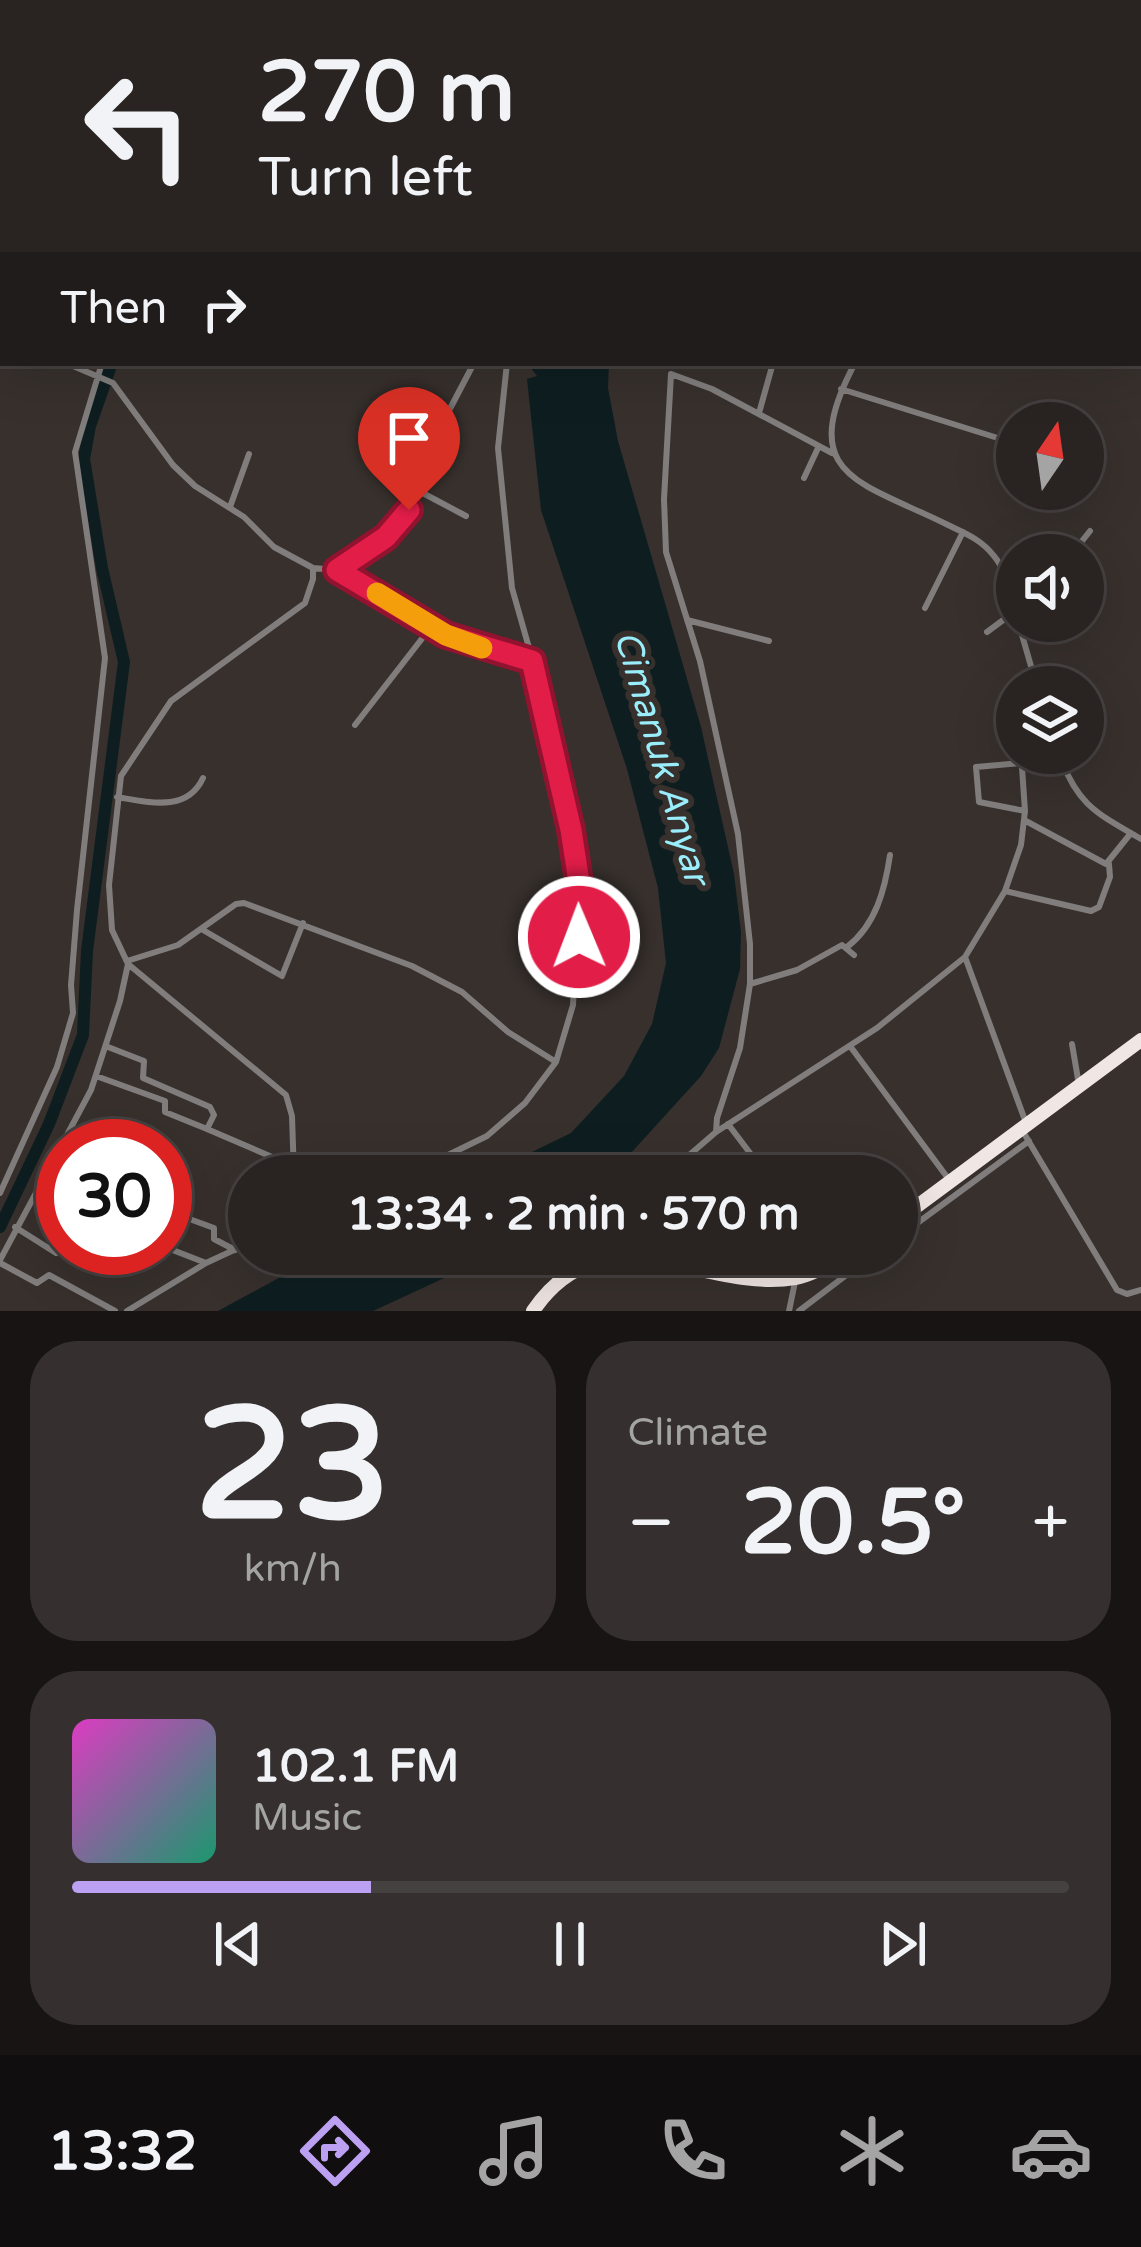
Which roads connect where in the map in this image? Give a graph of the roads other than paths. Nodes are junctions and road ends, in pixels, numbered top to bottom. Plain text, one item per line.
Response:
1 (74, 366) edge
2 (102, 366) edge
3 (472, 366) edge
4 (507, 366) edge
5 (672, 366) edge
6 (772, 366) edge
7 (854, 366) edge
8 (671, 374) junction
9 (101, 376) junction
10 (845, 390) junction
11 (759, 413) junction
12 (996, 437) edge
13 (818, 448) junction
14 (832, 453) junction
15 (249, 454) dead end
16 (804, 478) dead end
17 (417, 490) junction
18 (230, 507) junction
19 (466, 516) dead end
20 (963, 532) junction
21 (996, 559) edge
22 (313, 568) junction
23 (337, 570) junction
24 (925, 608) dead end
25 (687, 620) junction
26 (431, 627) junction
27 (996, 627) edge
28 (987, 632) dead end
29 (769, 641) dead end
30 (532, 661) junction
31 (356, 725) dead end
32 (996, 765) edge
33 (1022, 774) edge
34 (1066, 774) edge
35 (203, 778) dead end
36 (117, 797) junction
37 (1024, 815) junction
38 (1131, 833) junction
39 (1141, 839) edge
40 (890, 855) dead end
41 (1108, 864) junction
42 (1005, 891) junction
43 (303, 923) junction
44 (203, 930) junction
45 (847, 946) junction
46 (854, 955) dead end
47 (965, 957) junction
48 (128, 963) junction
49 (750, 984) junction
50 (1141, 1040) edge
51 (1072, 1044) dead end
52 (850, 1046) junction
53 (108, 1048) junction
54 (556, 1062) junction
55 (96, 1076) junction
56 (1080, 1088) junction
57 (77, 1119) edge
58 (728, 1124) junction
59 (207, 1130) junction
60 (716, 1132) junction
61 (1027, 1134) junction
62 (267, 1155) edge
63 (293, 1155) edge
64 (448, 1155) edge
65 (689, 1155) edge
66 (752, 1155) edge
67 (950, 1181) junction
68 (36, 1188) edge
69 (0, 1193) edge
70 (918, 1205) edge
71 (192, 1220) edge
72 (918, 1221) edge
73 (15, 1227) junction
74 (36, 1240) edge
75 (228, 1246) edge
76 (228, 1253) edge
77 (192, 1258) edge
78 (0, 1262) edge
79 (206, 1263) junction
80 (568, 1275) edge
81 (710, 1275) edge
82 (822, 1275) edge
83 (834, 1275) edge
84 (1141, 1290) edge
85 (802, 1292) junction
86 (789, 1310) edge
87 (116, 1311) edge
88 (127, 1311) edge
89 (533, 1311) edge
90 (799, 1311) edge

1 - 9 street
2 - 9 street
3 - 17 street
4 - 30 street
5 - 8 street
6 - 11 street
7 - 10 street
8 - 11 street
8 - 25 street
9 - 18 street
9 - 69 street
10 - 12 street
10 - 14 street
11 - 13 street
13 - 14 street
13 - 16 street
14 - 20 street
15 - 18 street
17 - 19 street
17 - 23 street
18 - 22 street
20 - 21 street
20 - 24 street
22 - 23 street
22 - 36 street
23 - 26 street
25 - 29 street
25 - 49 street
26 - 30 street
26 - 31 street
27 - 28 street
30 - 54 street
32 - 37 street
33 - 37 street
34 - 38 street
35 - 36 street
36 - 48 street
37 - 41 street
37 - 42 street
38 - 39 street
38 - 41 street
40 - 45 street
41 - 42 street
42 - 47 street
43 - 44 street
43 - 44 street
43 - 54 street
44 - 48 street
45 - 46 street
45 - 49 street
47 - 52 street
47 - 61 street
48 - 53 street
48 - 63 street
49 - 60 street
50 - 56 highway
51 - 56 street
52 - 58 street
52 - 67 street
53 - 55 street
53 - 59 street
54 - 64 street
55 - 57 street
55 - 59 street
56 - 61 highway
58 - 60 street
58 - 66 street
59 - 62 street
60 - 65 street
61 - 67 highway
61 - 72 street
61 - 84 street
67 - 70 highway
68 - 73 street
71 - 75 street
73 - 74 street
73 - 78 street
76 - 79 street
77 - 79 street
78 - 87 street
79 - 88 street
80 - 89 highway
81 - 85 highway
82 - 85 highway
83 - 85 street
85 - 86 street
85 - 90 street

